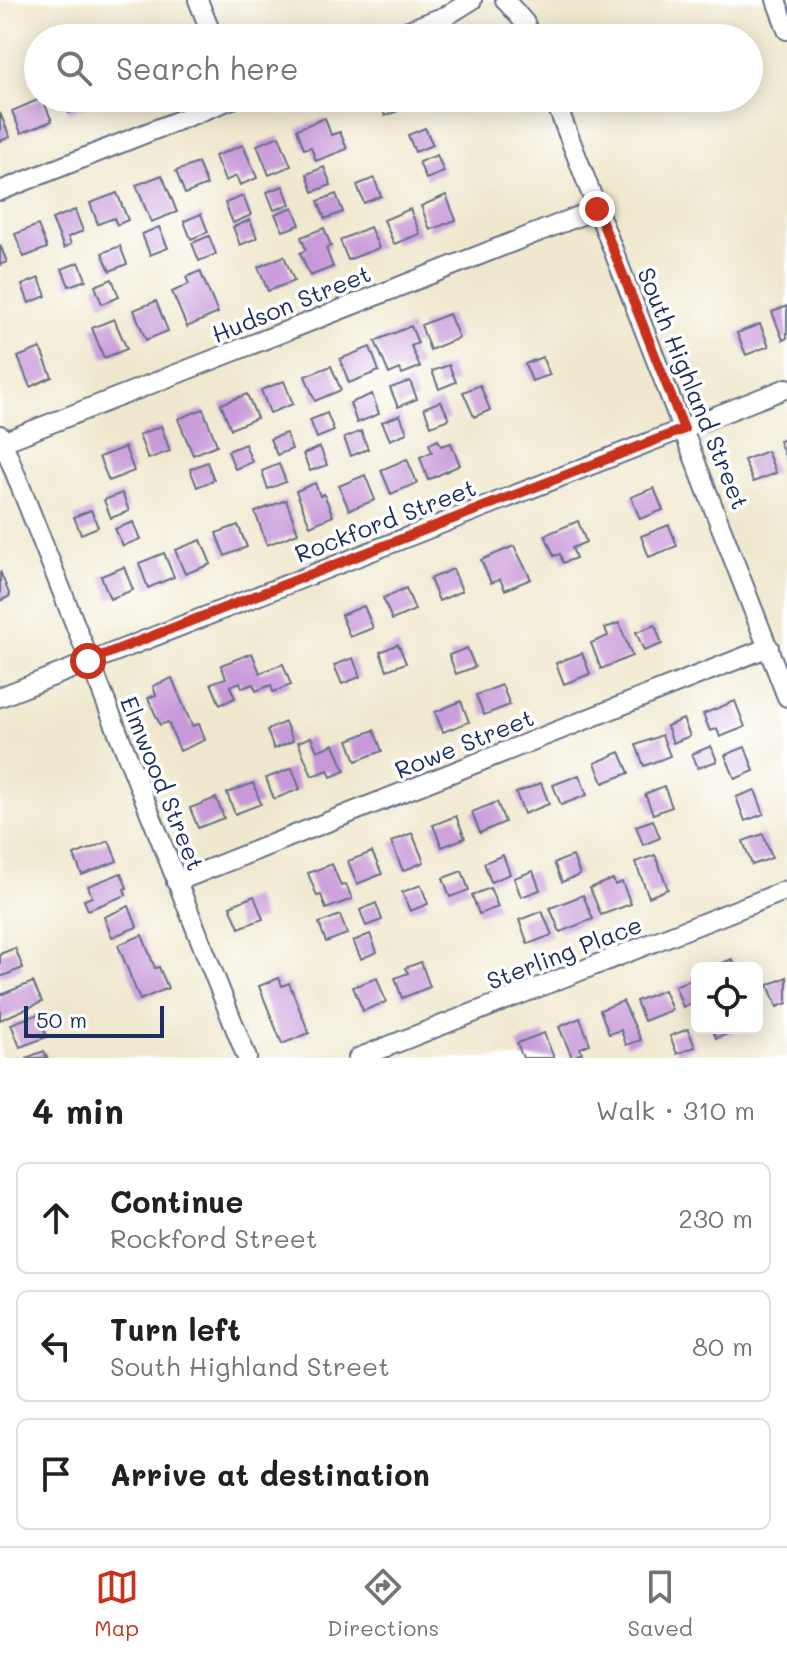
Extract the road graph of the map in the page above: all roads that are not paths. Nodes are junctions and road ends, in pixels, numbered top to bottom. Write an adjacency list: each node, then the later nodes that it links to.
1 (198, 0): 5 (street)
2 (472, 0): 6 (street)
3 (505, 0): 7 (street)
4 (776, 0): 8 (street)
5 (207, 24)
6 (425, 24)
7 (525, 24)
8 (787, 30)
9 (200, 112): 11 (street)
10 (559, 112): 12 (street, South Highland Street)
11 (0, 191)
12 (597, 209): 14 (street, South Highland Street); 15 (street, Hudson Street)
13 (787, 388): 14 (street, Rockford Street)
14 (684, 429): 16 (street, South Highland Street); 17 (street, Rockford Street)
15 (1, 439): 17 (street, Elmwood Street)
16 (769, 647): 19 (street, South Highland Street); 20 (street, Rowe Street)
17 (88, 661): 18 (street, Rockford Street); 20 (street, Elmwood Street)
18 (0, 697)
19 (787, 697)
20 (176, 882): 22 (street, Elmwood Street)
21 (787, 890): 23 (street, Sterling Place)
22 (247, 1058)
23 (358, 1058)

